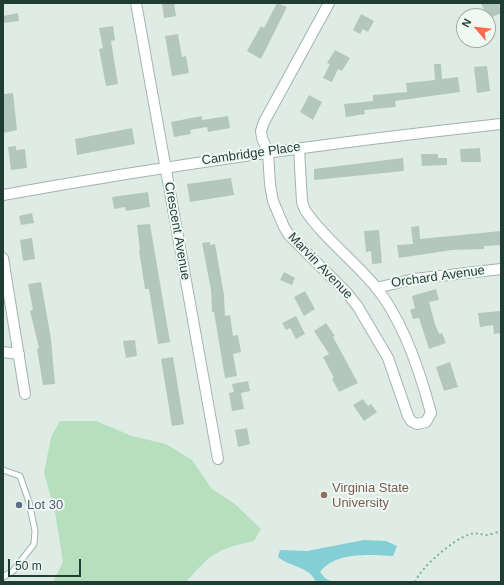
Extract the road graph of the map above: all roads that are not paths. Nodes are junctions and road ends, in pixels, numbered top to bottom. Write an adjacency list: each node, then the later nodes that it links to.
1 (136, 3): 6 (street, Crescent Avenue)
2 (329, 3): 5 (street, Marvin Avenue)
3 (501, 124): 4 (street, Cambridge Place)
4 (299, 148): 5 (street, Cambridge Place); 10 (street, Marvin Avenue)
5 (268, 152): 6 (street, Cambridge Place); 10 (street, Marvin Avenue)
6 (166, 166): 7 (street, Cambridge Place); 14 (street, Crescent Avenue)
7 (3, 195)
8 (3, 258): 12 (street)
9 (501, 269): 10 (street, Orchard Avenue)
10 (376, 288)
11 (3, 352): 12 (street)
12 (19, 354): 13 (street)
13 (25, 394)
14 (218, 459)
15 (3, 470): 16 (lane)
16 (3, 577)

